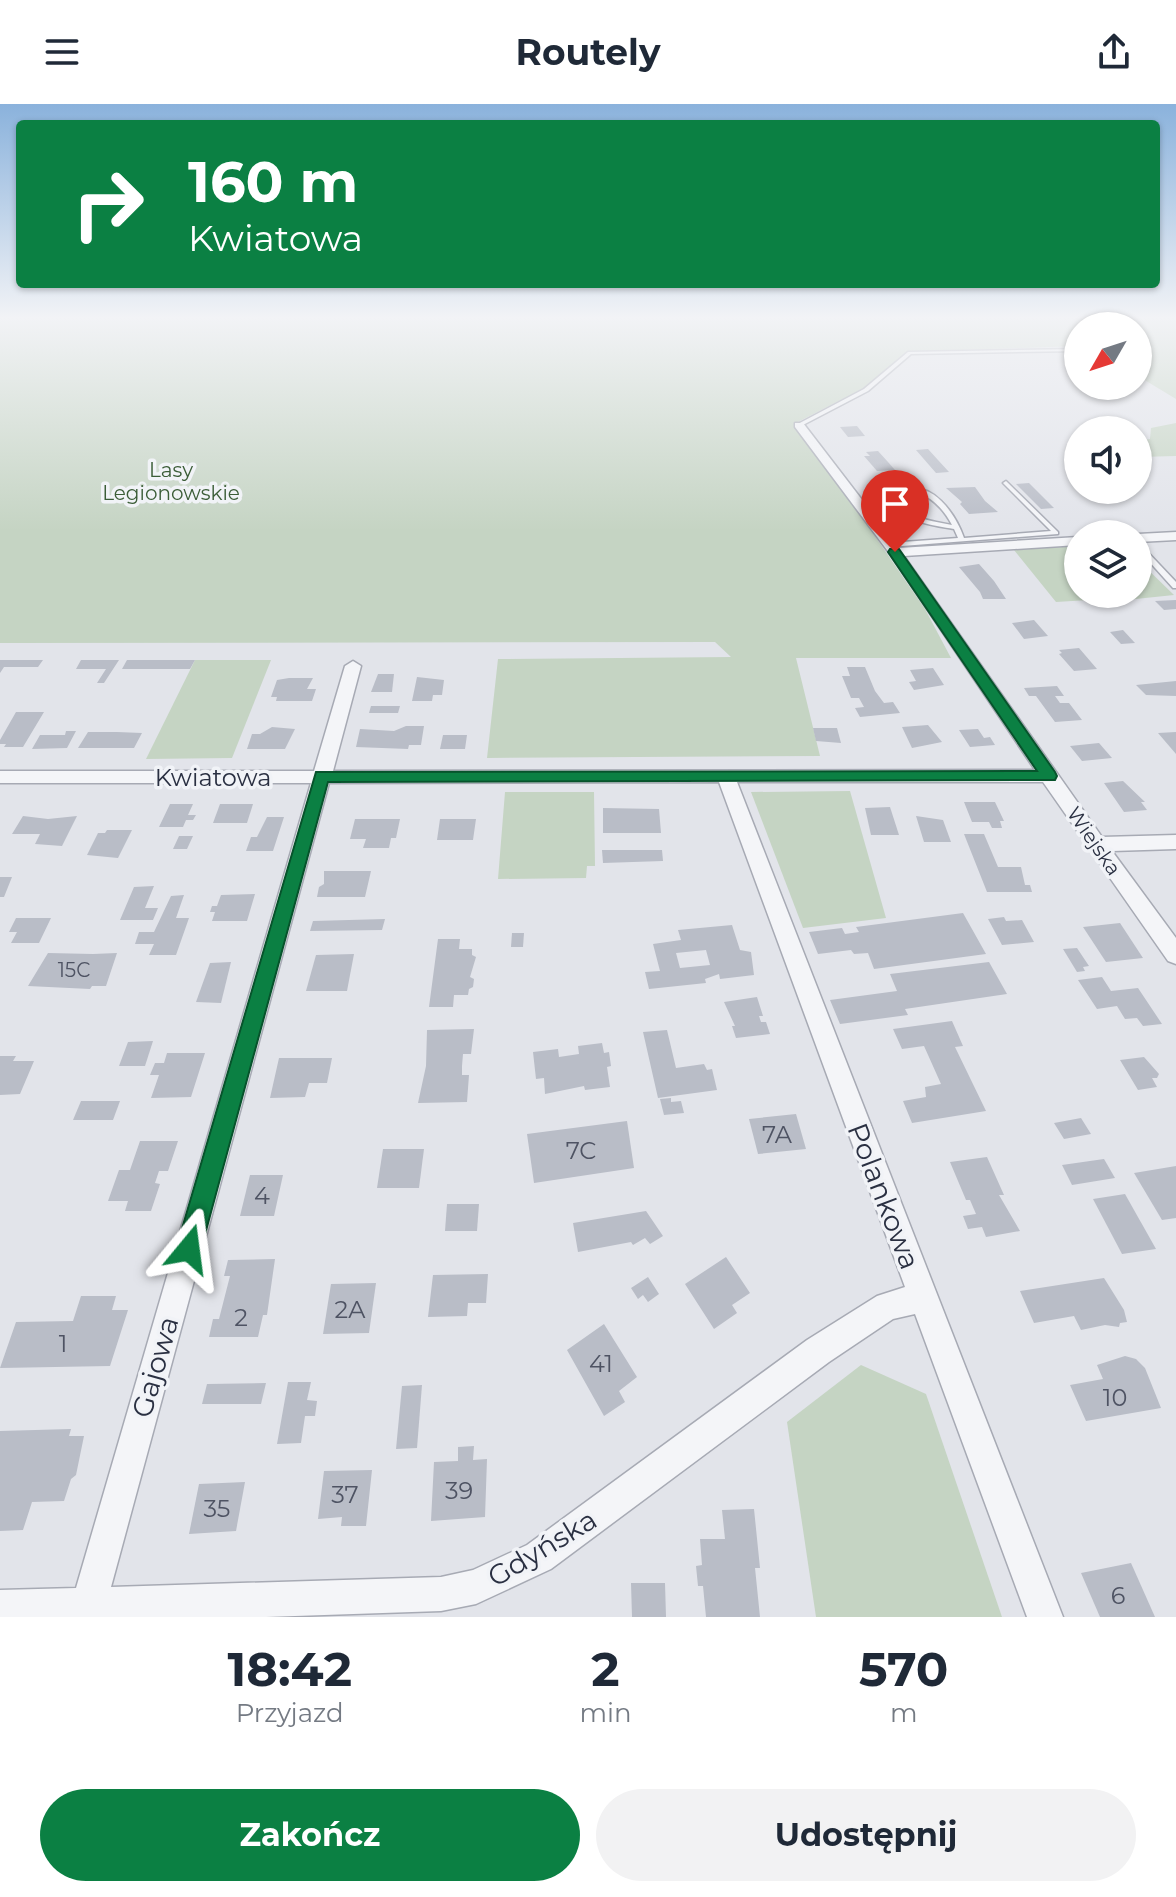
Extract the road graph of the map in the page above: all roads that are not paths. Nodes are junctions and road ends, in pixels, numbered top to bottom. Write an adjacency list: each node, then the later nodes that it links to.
1 (866, 390): 2 (lane, Wiejska)
2 (799, 425): 9 (street, Wiejska)
3 (1006, 483): 7 (lane)
4 (958, 528): 4 (lane); 7 (lane)
5 (1176, 536): 6 (street)
6 (1152, 537)
7 (962, 540): 9 (lane)
8 (1064, 542): 9 (street)
9 (892, 548): 15 (street, Wiejska)
10 (1152, 560): 11 (lane)
11 (1176, 586)
12 (353, 666): 14 (street, Gajowa)
13 (725, 775): 14 (street, Kwiatowa); 15 (street, Kwiatowa); 20 (street, Polankowa)
14 (322, 776): 16 (street, Kwiatowa); 21 (street, Gajowa)
15 (1049, 776): 18 (street, Wiejska)
16 (0, 777)
17 (1176, 842): 18 (street)
18 (1096, 844): 19 (street, Wiejska)
19 (1176, 955)
20 (923, 1298): 21 (street, Gdyńska); 23 (street, Polankowa)
21 (88, 1606): 22 (street, Gdyńska)
22 (0, 1608)
23 (1045, 1617)

